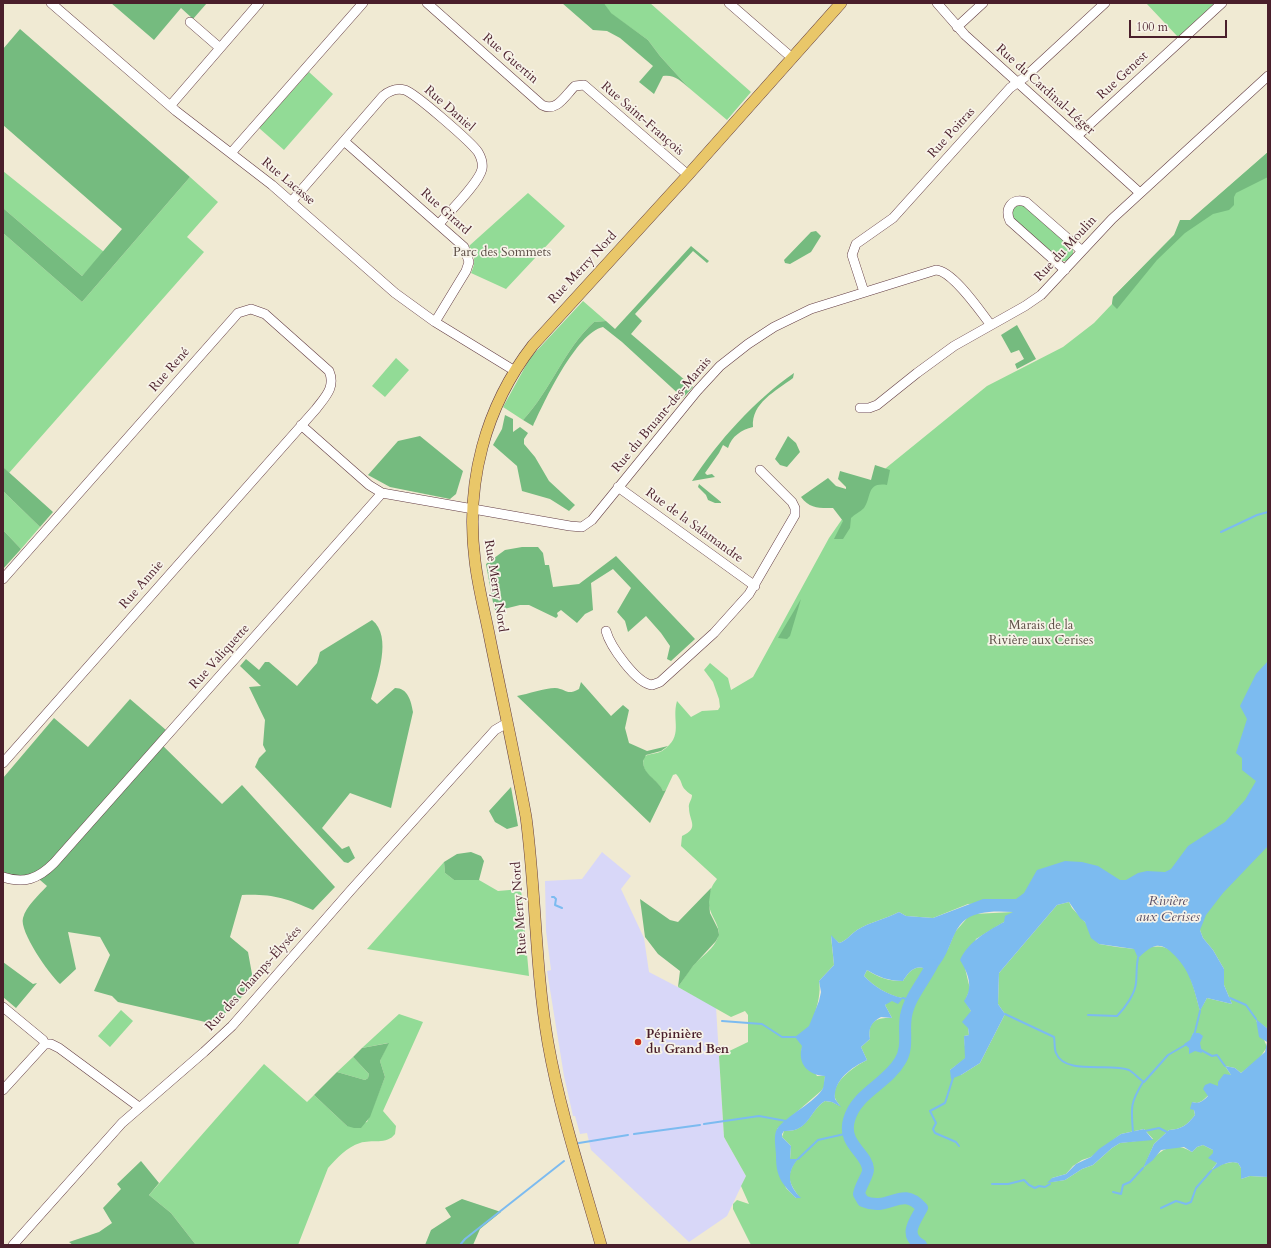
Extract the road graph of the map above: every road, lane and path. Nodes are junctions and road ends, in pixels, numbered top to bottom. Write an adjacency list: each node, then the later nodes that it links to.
1 (51, 3): 18 (street, Rue Lacasse)
2 (259, 3): 13 (street)
3 (362, 3): 21 (street)
4 (427, 3): 17 (street, Rue Guertin)
5 (729, 3): 14 (street)
6 (841, 3): 14 (main road, Rue Merry Nord)
7 (937, 3): 12 (street, Rue du Cardinal-Léger)
8 (983, 3): 12 (street)
9 (1105, 3): 16 (street, Rue Poitras)
10 (1222, 3): 19 (street, Rue Genest)
11 (190, 22): 13 (street)
12 (957, 27): 16 (street, Rue du Cardinal-Léger)
13 (220, 48): 18 (street)
14 (792, 58): 22 (main road, Rue Merry Nord)
15 (1268, 76): 23 (street, Rue du Moulin)
16 (1018, 82): 19 (street, Rue du Cardinal-Léger); 28 (street, Rue Poitras)
17 (578, 85): 22 (street, Rue Saint-François)
18 (170, 106): 21 (street, Rue Lacasse)
19 (1077, 136): 23 (street, Rue du Cardinal-Léger)
20 (344, 141): 24 (street, Rue Daniel); 25 (street, Rue Girard); 25 (street, Rue Daniel)
21 (231, 153): 24 (street, Rue Lacasse)
22 (688, 175): 31 (main road, Rue Merry Nord)
23 (1140, 193): 26 (street, Rue du Moulin)
24 (291, 202): 29 (street, Rue Lacasse)
25 (439, 224): 29 (street, Rue Girard)
26 (1082, 251): 27 (street, Rue du Moulin); 27 (street)
27 (1065, 270): 30 (street, Rue du Moulin)
28 (864, 292): 30 (street, Rue du Bruant-des-Marais); 35 (street, Rue du Bruant-des-Marais)
29 (435, 322): 31 (street, Rue Lacasse)
30 (990, 324): 32 (street, Rue du Moulin)
31 (515, 371): 37 (main road, Rue Merry Nord)
32 (860, 408)
33 (302, 425): 36 (street); 38 (street, Rue René); 42 (street, Rue Annie)
34 (760, 470): 39 (street)
35 (618, 488): 37 (street, Rue du Bruant-des-Marais); 39 (street, Rue de la Salamandre)
36 (382, 493): 37 (street); 43 (street, Rue Valiquette)
37 (472, 509): 41 (main road, Rue Merry Nord)
38 (3, 578)
39 (755, 586): 40 (street)
40 (606, 631)
41 (507, 723): 47 (street, Rue des Champs-Élysées); 49 (main road, Rue Merry Nord)
42 (3, 763)
43 (3, 877)
44 (3, 1007): 45 (street)
45 (45, 1044): 46 (street); 47 (street)
46 (3, 1090)
47 (140, 1107): 48 (street, Rue des Champs-Élysées)
48 (13, 1245)
49 (600, 1245)

